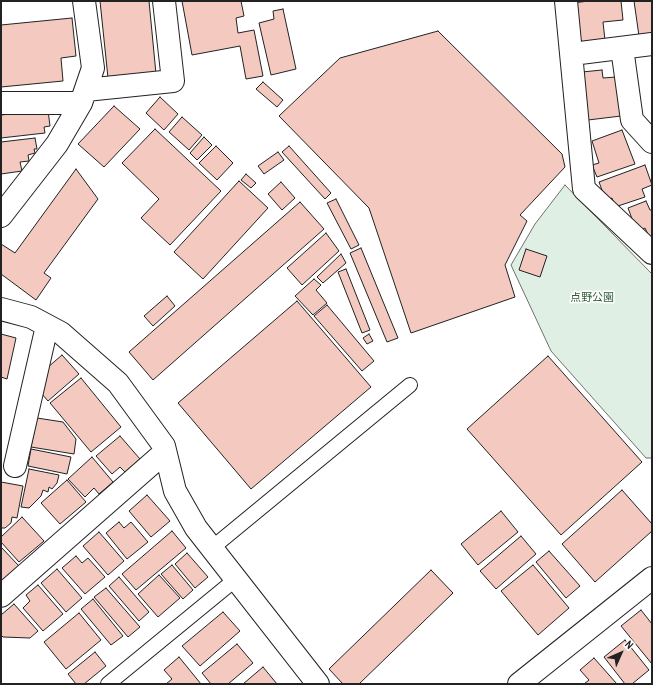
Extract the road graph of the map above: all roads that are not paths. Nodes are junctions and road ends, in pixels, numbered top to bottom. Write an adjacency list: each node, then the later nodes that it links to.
1 (84, 1): 7 (street)
2 (164, 1): 7 (street)
3 (566, 1): 6 (street)
4 (652, 44): 5 (street)
5 (622, 48): 6 (street); 9 (street)
6 (572, 54): 11 (street)
7 (84, 96): 8 (street); 10 (street)
8 (1, 103)
9 (652, 142)
10 (1, 216)
11 (652, 253)
12 (1, 309): 13 (street)
13 (47, 326): 15 (street); 16 (street)
14 (410, 385): 17 (lane)
15 (165, 452): 17 (street); 20 (street)
16 (15, 466)
17 (212, 548): 19 (street)
18 (652, 578): 23 (street)
19 (236, 579): 21 (lane); 22 (street)
20 (1, 596)
21 (108, 684)
22 (318, 684)
23 (518, 684)

